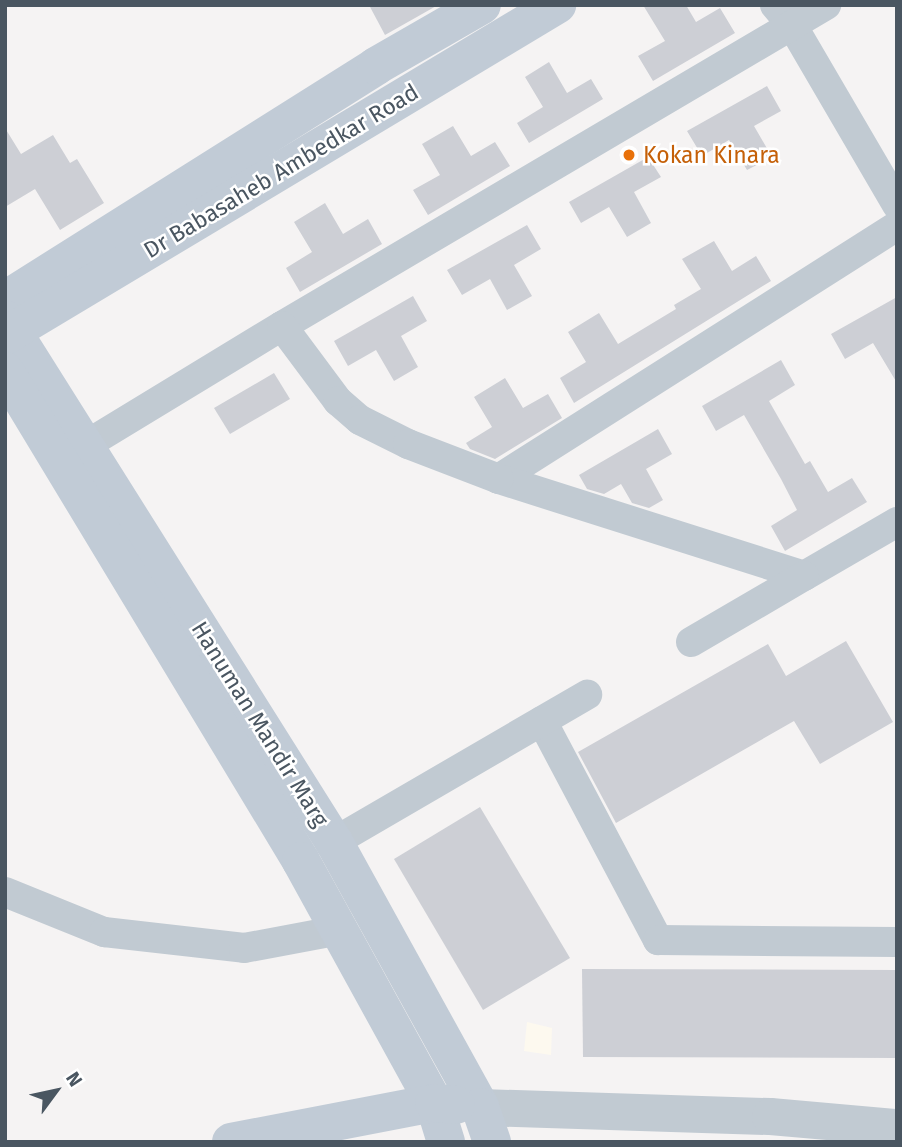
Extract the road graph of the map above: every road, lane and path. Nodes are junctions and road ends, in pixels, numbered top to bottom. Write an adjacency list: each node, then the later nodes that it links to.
1 (482, 5): 8 (main road, Dr Babasaheb Ambedkar Road)
2 (557, 5): 5 (main road, Dr Babasaheb Ambedkar Road)
3 (826, 5): 4 (street)
4 (784, 15): 6 (street); 9 (street)
5 (512, 18): 8 (main road, Dr Babasaheb Ambedkar Road)
6 (897, 205)
7 (897, 226): 12 (street)
8 (8, 322): 11 (main road, Hanuman Mandir Marg)
9 (282, 326): 11 (street); 12 (street)
10 (5, 371): 20 (main road, Hanuman Mandir Marg)
11 (86, 445): 18 (main road, Hanuman Mandir Marg)
12 (499, 479): 14 (street)
13 (897, 522): 14 (street)
14 (804, 576): 15 (street)
15 (691, 642)
16 (587, 695): 17 (street)
17 (542, 721): 18 (street); 21 (street)
18 (334, 842): 22 (main road, Hanuman Mandir Marg)
19 (5, 892): 20 (street)
20 (336, 931): 23 (main road, Hanuman Mandir Marg)
21 (897, 943)
22 (416, 990): 23 (main road); 25 (main road, Hanuman Mandir Marg)
23 (379, 1006): 24 (main road, Hanuman Mandir Marg)
24 (434, 1103): 25 (main road); 27 (main road); 28 (main road, Hanuman Mandir Marg)
25 (486, 1124): 26 (street)
26 (897, 1127)
27 (231, 1142)
28 (446, 1142)

